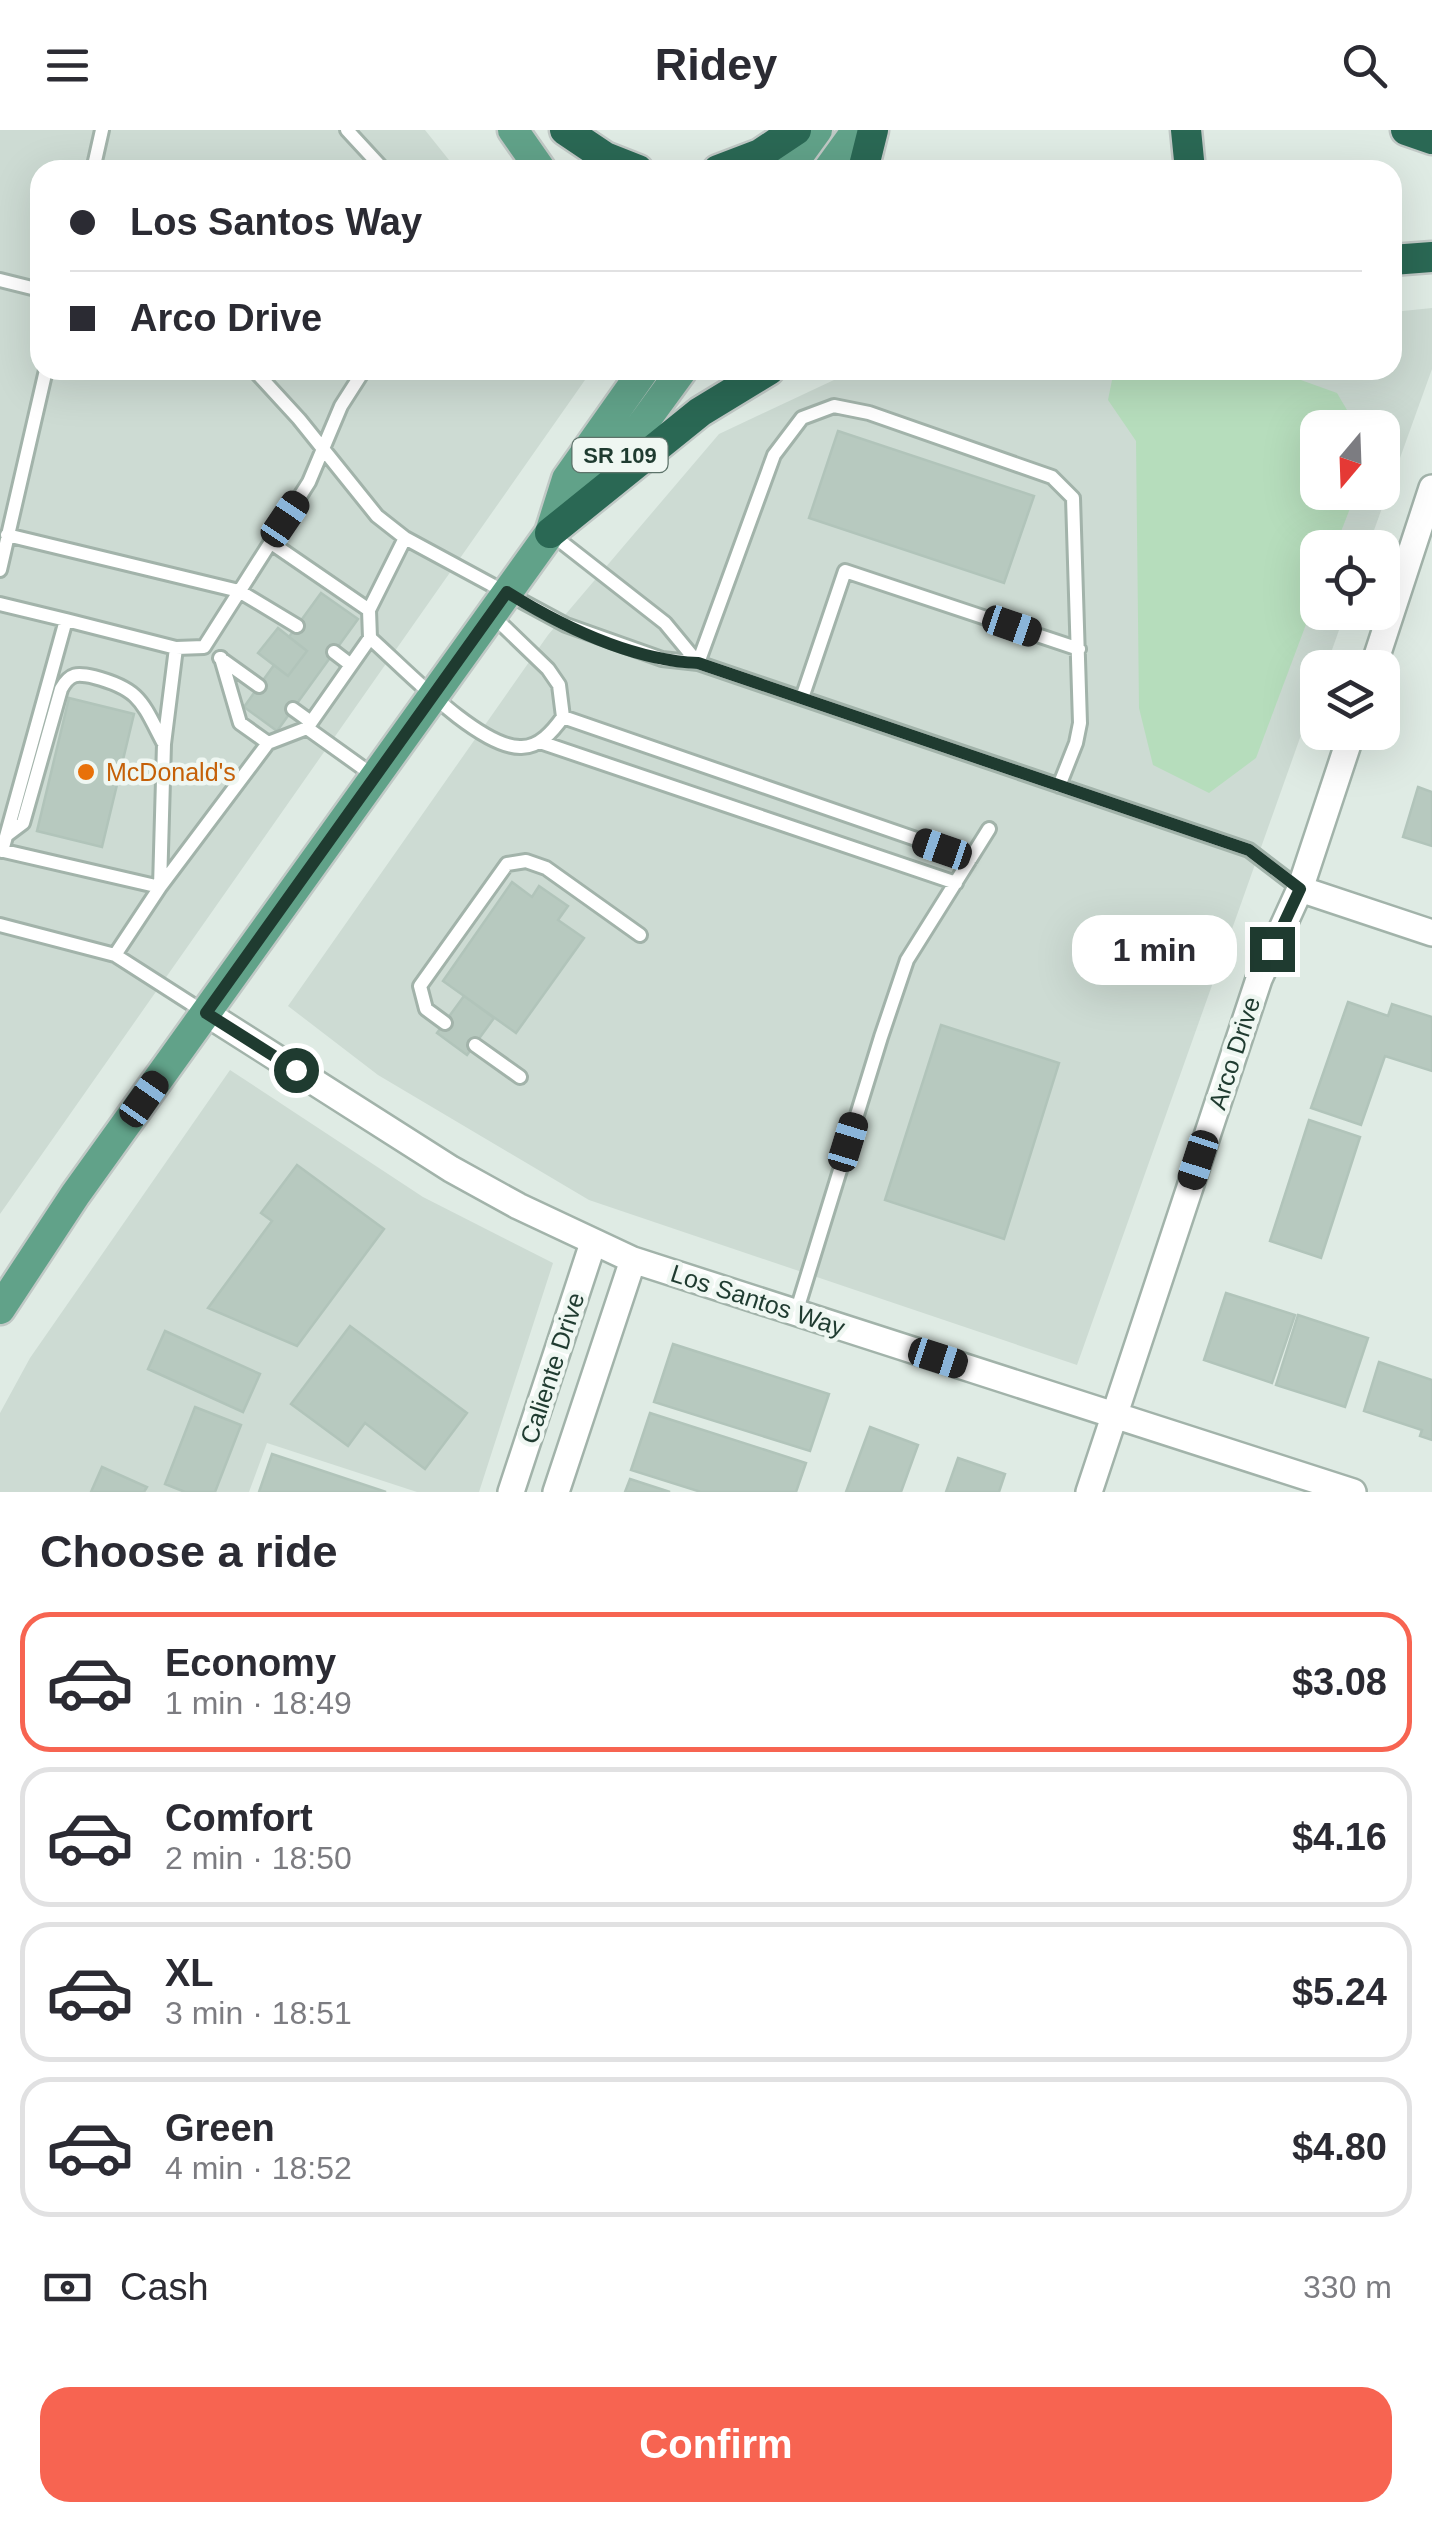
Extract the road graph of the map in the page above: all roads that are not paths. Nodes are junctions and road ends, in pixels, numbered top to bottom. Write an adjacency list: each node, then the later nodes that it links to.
1 (102, 130): 12 (lane)
2 (347, 130): 13 (lane)
3 (514, 130): 14 (main road)
4 (565, 130): 15 (highway)
5 (796, 130): 16 (highway)
6 (818, 130): 17 (main road)
7 (857, 130): 18 (main road)
8 (873, 130): 19 (highway)
9 (1186, 130): 20 (highway)
10 (1406, 130): 11 (highway)
11 (1432, 139)
12 (95, 160)
13 (375, 160)
14 (534, 160)
15 (610, 160)
16 (744, 160)
17 (796, 160)
18 (835, 160)
19 (866, 160)
20 (1189, 160)
21 (1432, 256): 22 (highway)
22 (1402, 259)
23 (0, 280): 24 (lane)
24 (30, 288)
25 (44, 380): 36 (lane)
26 (263, 380): 33 (lane)
27 (358, 380): 33 (lane)
28 (617, 380): 32 (main road)
29 (637, 380): 32 (main road)
30 (675, 380): 35 (main road, SR 109)
31 (753, 380): 35 (highway)
32 (603, 426): 35 (main road, SR 109)
33 (324, 448): 37 (lane); 38 (lane)
34 (1432, 488): 50 (street)
35 (550, 533): 42 (main road, SR 109); 53 (lane)
36 (8, 535): 39 (lane); 40 (lane)
37 (405, 538): 42 (lane); 43 (lane)
38 (270, 542): 40 (lane); 43 (lane)
39 (0, 570)
40 (239, 592): 45 (lane); 47 (lane)
41 (0, 604): 44 (lane)
42 (499, 604): 53 (lane); 56 (main road, SR 109); 59 (lane)
43 (369, 610): 46 (lane)
44 (66, 620): 48 (lane); 68 (lane)
45 (297, 626)
46 (370, 638): 54 (lane); 56 (lane)
47 (204, 647): 48 (lane); 52 (lane)
48 (176, 648): 63 (lane)
49 (1079, 649): 53 (lane); 57 (lane); 66 (lane)
50 (1379, 650)
51 (334, 652): 54 (lane)
52 (221, 658): 55 (lane); 62 (lane)
53 (698, 663): 57 (lane)
54 (351, 665): 60 (lane)
55 (259, 686)
56 (434, 695): 61 (lane); 65 (main road, SR 109)
57 (802, 698): 66 (lane)
58 (293, 709): 60 (lane)
59 (563, 717): 61 (lane); 70 (lane)
60 (309, 725): 62 (lane); 65 (lane)
61 (540, 742): 71 (lane)
62 (268, 743): 72 (lane)
63 (164, 744): 68 (lane); 72 (lane)
64 (1346, 750): 73 (street, Arco Drive)
65 (375, 777): 78 (main road, SR 109)
66 (1059, 786): 73 (lane)
67 (989, 829): 70 (lane)
68 (6, 835): 69 (lane)
69 (1, 851): 72 (lane)
70 (971, 858): 71 (lane)
71 (956, 882): 85 (lane)
72 (160, 887): 77 (lane)
73 (1300, 889): 75 (street); 86 (street, Arco Drive)
74 (0, 924): 77 (lane)
75 (1432, 933)
76 (640, 935): 79 (lane)
77 (115, 955): 78 (lane)
78 (206, 1013): 82 (street, Los Santos Way); 84 (main road, SR 109)
79 (444, 1022)
80 (475, 1045): 81 (lane)
81 (520, 1077)
82 (593, 1243): 83 (street, Los Santos Way); 87 (street, Caliente Drive)
83 (632, 1260): 85 (street, Los Santos Way); 88 (street, Caliente Drive)
84 (0, 1309)
85 (796, 1312): 86 (street, Los Santos Way)
86 (1115, 1414): 89 (street, Arco Drive); 90 (street, Los Santos Way)
87 (511, 1492)
88 (556, 1492)
89 (1089, 1492)
90 (1352, 1492)

